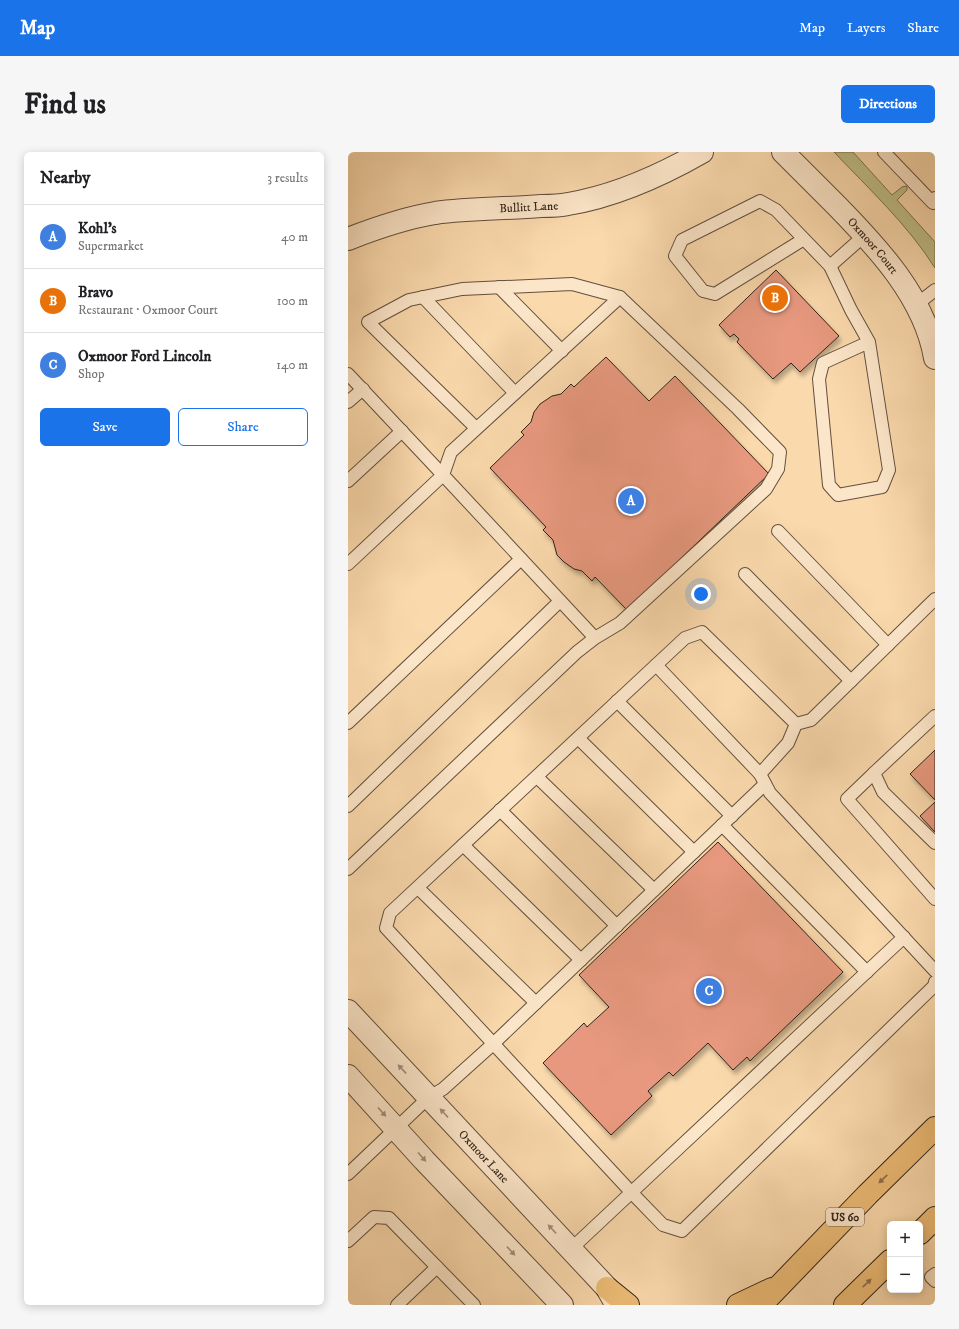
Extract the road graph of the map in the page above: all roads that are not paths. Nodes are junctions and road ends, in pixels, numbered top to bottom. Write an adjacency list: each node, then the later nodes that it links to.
1 (702, 152): 6 (street, Bullitt Lane)
2 (783, 152): 5 (street, Oxmoor Court)
3 (890, 154): 4 (lane)
4 (934, 202)
5 (865, 235): 8 (lane); 13 (street, Oxmoor Court)
6 (348, 239)
7 (804, 239): 7 (lane); 8 (lane)
8 (830, 266): 14 (lane)
9 (499, 287): 11 (lane); 12 (lane); 15 (lane)
10 (935, 290): 13 (lane)
11 (424, 297): 19 (lane); 21 (lane)
12 (620, 297): 15 (lane); 31 (lane)
13 (916, 305): 16 (street, Oxmoor Court)
14 (869, 342): 14 (lane)
15 (562, 351): 19 (lane)
16 (935, 358)
17 (348, 374): 18 (lane)
18 (363, 389): 20 (lane); 22 (lane)
19 (515, 393): 21 (lane)
20 (348, 402)
21 (476, 428): 23 (lane)
22 (402, 431): 23 (lane); 24 (lane)
23 (443, 475): 26 (lane); 27 (lane)
24 (348, 481)
25 (778, 531): 32 (lane)
26 (521, 559): 30 (lane); 37 (lane)
27 (348, 564)
28 (745, 574): 34 (lane)
29 (935, 599): 32 (lane)
30 (560, 601): 31 (lane); 43 (lane)
31 (595, 638): 50 (lane)
32 (888, 645): 34 (lane)
33 (656, 666): 35 (lane); 38 (lane); 42 (lane)
34 (851, 681): 38 (lane)
35 (617, 701): 39 (lane); 45 (lane)
36 (935, 716): 40 (lane)
37 (348, 724)
38 (796, 724): 42 (lane)
39 (578, 738): 41 (lane); 49 (lane)
40 (874, 773): 47 (lane); 53 (lane)
41 (537, 777): 44 (lane); 52 (lane)
42 (762, 779): 45 (lane); 55 (lane)
43 (348, 806)
44 (500, 810): 48 (lane); 54 (lane)
45 (732, 816): 46 (lane)
46 (722, 825): 49 (lane); 58 (lane)
47 (935, 843)
48 (463, 845): 51 (lane); 56 (lane)
49 (694, 852): 52 (lane)
50 (348, 869)
51 (418, 888): 60 (lane); 62 (lane)
52 (654, 890): 54 (lane)
53 (935, 899)
54 (617, 926): 56 (lane)
55 (904, 937): 57 (lane); 58 (lane)
56 (581, 960): 60 (lane)
57 (935, 971)
58 (867, 972): 68 (lane)
59 (935, 982): 68 (lane)
60 (536, 1003): 62 (lane)
61 (348, 1010): 64 (street, Oxmoor Lane, one-way to 61)
62 (493, 1044): 64 (lane); 68 (lane)
63 (348, 1076): 65 (street, one-way to 65)
64 (428, 1097): 65 (lane); 70 (street, Oxmoor Lane, one-way to 64)
65 (396, 1128): 67 (lane); 79 (street, one-way to 79)
66 (935, 1128): 75 (main road, US 60, one-way to 75)
67 (348, 1174)
68 (631, 1192): 70 (lane)
69 (348, 1241): 72 (lane)
70 (571, 1249): 76 (street, Oxmoor Lane)
71 (887, 1264): 83 (main road, one-way to 71)
72 (437, 1267): 77 (lane); 78 (lane)
73 (935, 1274): 74 (lane)
74 (935, 1281)
75 (782, 1284): 81 (main road); 82 (main road, US 60)
76 (612, 1296): 80 (main road)
77 (397, 1305)
78 (474, 1305)
79 (562, 1305)
80 (628, 1305)
81 (738, 1305)
82 (761, 1305)
83 (845, 1305)

